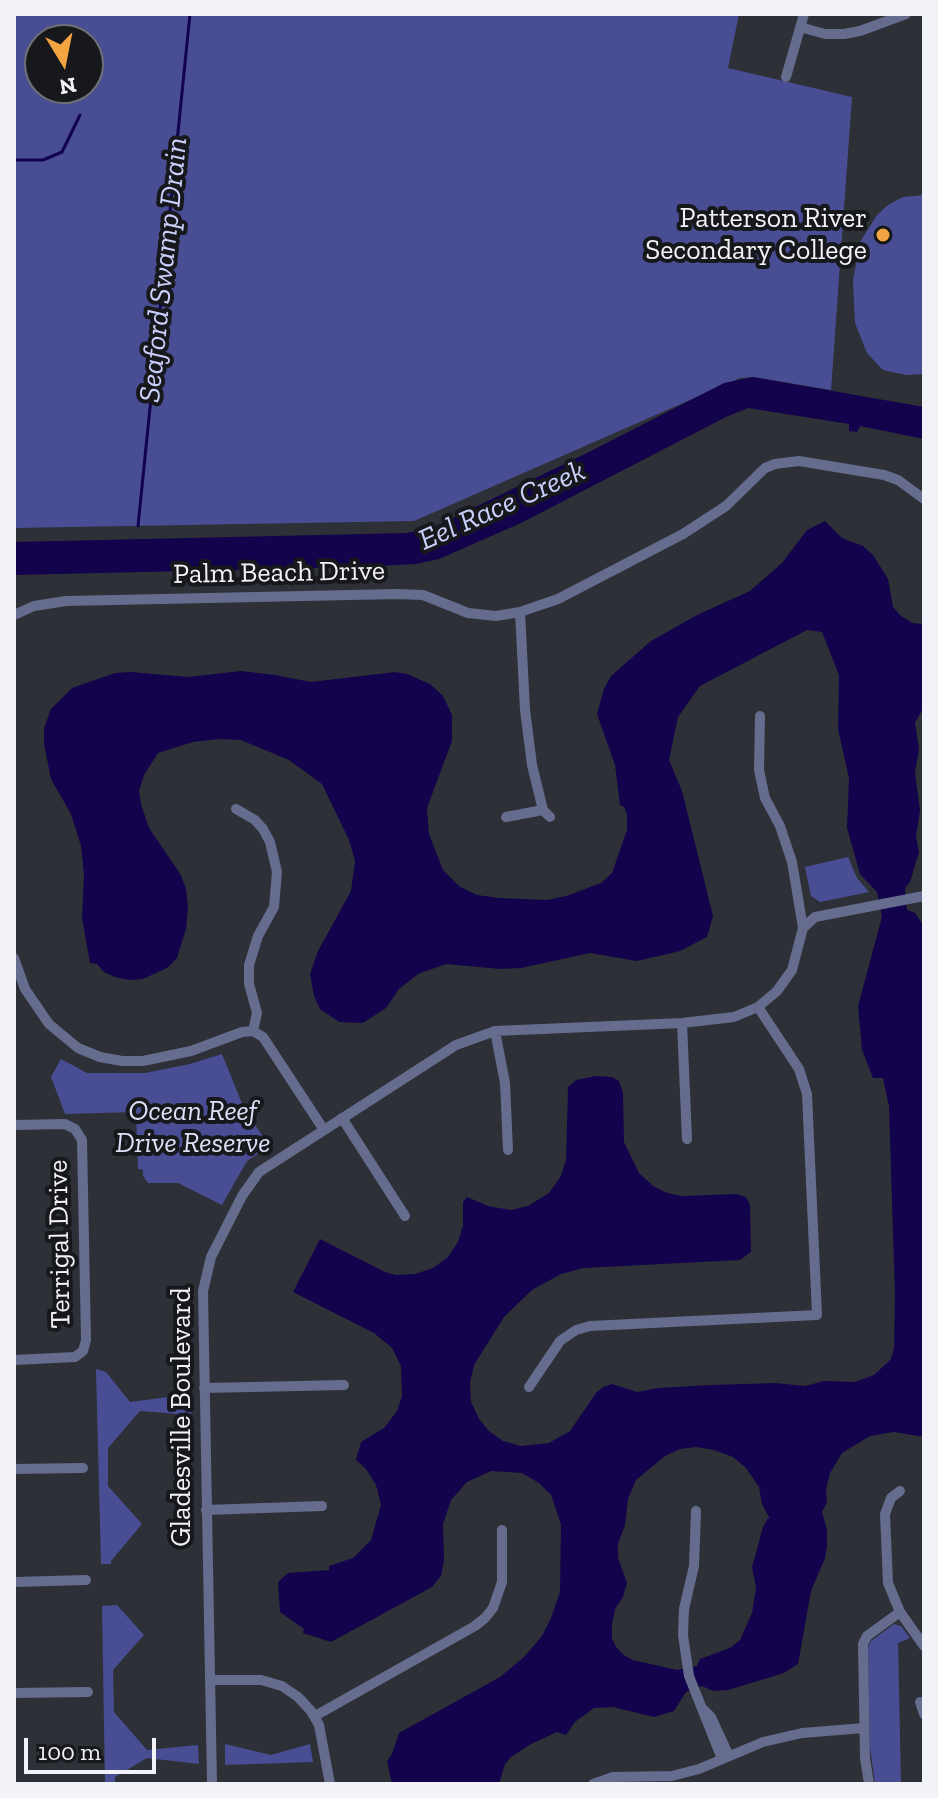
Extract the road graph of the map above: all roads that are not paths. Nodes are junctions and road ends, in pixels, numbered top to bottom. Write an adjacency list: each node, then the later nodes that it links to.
1 (804, 14): 3 (street)
2 (906, 14): 3 (street)
3 (800, 27): 4 (street)
4 (786, 77)
5 (924, 499): 6 (street, Palm Beach Drive)
6 (520, 612): 7 (street, Palm Beach Drive); 10 (street)
7 (14, 615)
8 (760, 716): 12 (street)
9 (236, 809): 16 (street)
10 (506, 817)
11 (924, 896): 12 (street)
12 (803, 928): 14 (street, Gladesville Boulevard)
13 (14, 958): 16 (street)
14 (758, 1007): 15 (street, Gladesville Boulevard); 26 (street)
15 (682, 1023): 17 (street, Gladesville Boulevard); 21 (street)
16 (253, 1031): 20 (street)
17 (495, 1031): 18 (street, Gladesville Boulevard); 22 (street)
18 (342, 1118): 20 (street, Gladesville Boulevard); 23 (street)
19 (14, 1125): 24 (street, Terrigal Drive)
20 (324, 1130): 27 (street, Gladesville Boulevard)
21 (687, 1139)
22 (508, 1150)
23 (405, 1216)
24 (14, 1360)
25 (344, 1385): 27 (street)
26 (529, 1387)
27 (204, 1388): 32 (street, Gladesville Boulevard)
28 (83, 1468): 29 (street)
29 (14, 1469)
30 (900, 1491): 37 (street)
31 (322, 1506): 32 (street)
32 (206, 1510): 39 (street, Gladesville Boulevard)
33 (696, 1511): 46 (street)
34 (502, 1530): 44 (street)
35 (86, 1580): 36 (street)
36 (14, 1582)
37 (900, 1612): 38 (street); 45 (street)
38 (924, 1646)
39 (210, 1680): 44 (street); 47 (street, Gladesville Boulevard)
40 (88, 1692): 41 (street)
41 (14, 1693)
42 (920, 1702): 43 (street)
43 (924, 1714)
44 (315, 1716): 48 (street)
45 (864, 1728): 46 (street); 50 (street)
46 (725, 1757): 49 (street)
47 (212, 1784)
48 (330, 1784)
49 (593, 1784)
50 (869, 1784)

